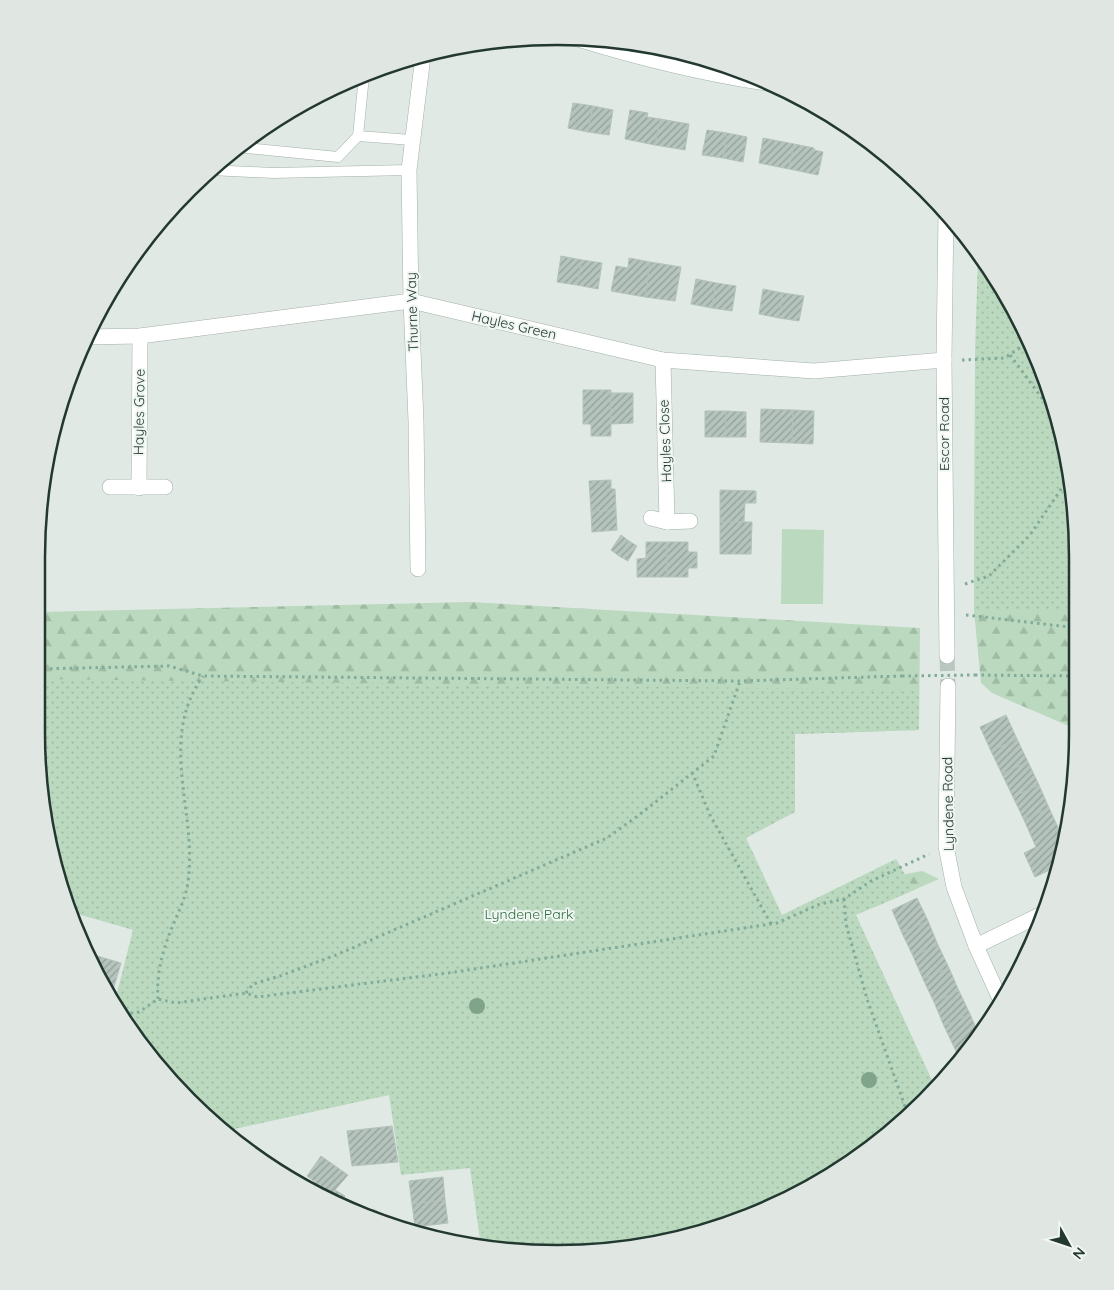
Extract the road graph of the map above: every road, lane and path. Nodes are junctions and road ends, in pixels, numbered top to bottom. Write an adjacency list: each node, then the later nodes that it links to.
1 (606, 47): 3 (street)
2 (422, 63): 6 (street, Thurne Way)
3 (735, 77)
4 (363, 83): 5 (lane)
5 (358, 136): 6 (lane); 7 (lane)
6 (412, 140): 8 (street, Thurne Way)
7 (249, 148)
8 (409, 170): 9 (lane); 11 (street, Thurne Way)
9 (221, 171)
10 (946, 224): 17 (street, Escor Road)
11 (411, 301): 12 (street, Hayles Green); 16 (street, Hayles Green); 26 (street, Thurne Way)
12 (140, 336): 13 (street, Hayles Green); 22 (street, Hayles Grove)
13 (95, 337)
14 (1023, 346): 15 (path)
15 (1010, 355): 17 (path); 18 (path)
16 (663, 360): 17 (street, Hayles Green); 25 (street, Hayles Close)
17 (944, 360): 27 (street, Escor Road)
18 (1045, 403)
19 (1064, 485): 27 (path)
20 (110, 487): 22 (street)
21 (165, 487): 22 (street)
22 (139, 488)
23 (651, 518): 25 (street)
24 (690, 521): 25 (street)
25 (667, 522)
26 (418, 569)
27 (945, 591): 28 (street, Escor Road)
28 (945, 611): 29 (path); 30 (street, Escor Road)
29 (1069, 627)
30 (947, 656)
31 (45, 669): 32 (path)
32 (203, 676): 34 (path); 44 (path)
33 (1069, 676): 34 (path, bridge)
34 (740, 681): 36 (path)
35 (948, 686): 37 (street, Lyndene Road)
36 (692, 772): 40 (path); 42 (path)
37 (946, 846): 38 (path); 41 (street, Lyndene Road)
38 (844, 898): 40 (path); 46 (path)
39 (1034, 918): 41 (street)
40 (771, 924): 42 (path)
41 (976, 946): 43 (street, Lyndene Road)
42 (246, 993): 44 (path)
43 (997, 993)
44 (158, 999): 45 (path)
45 (129, 1013)
46 (906, 1108)

